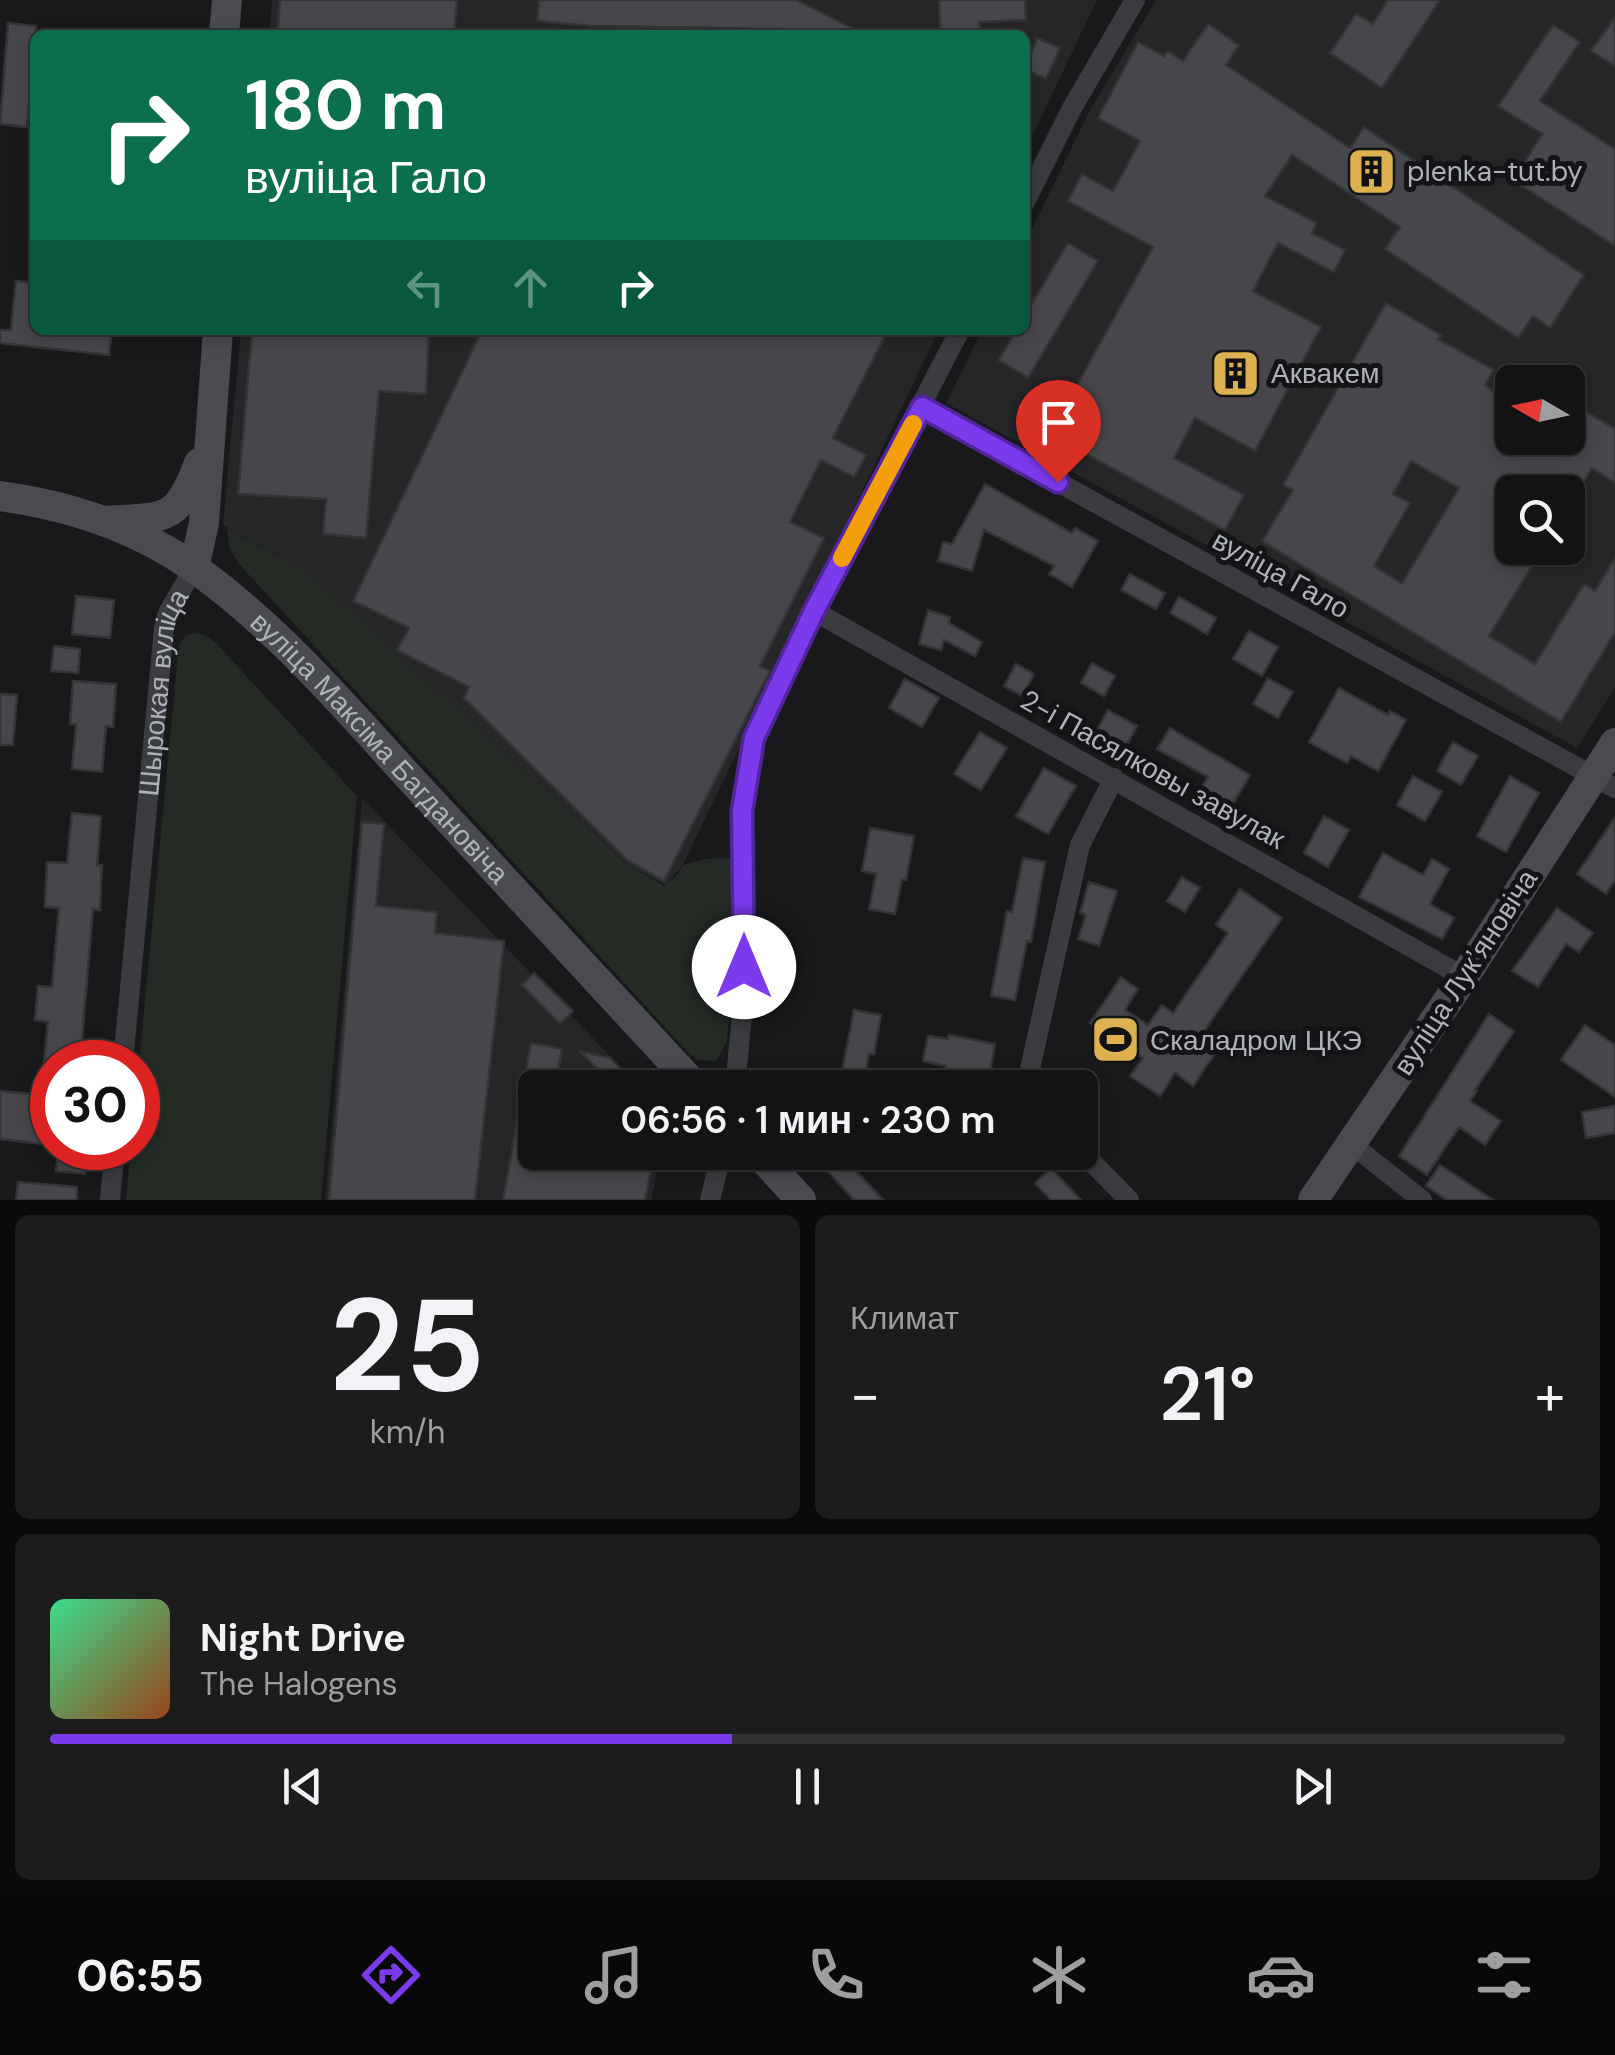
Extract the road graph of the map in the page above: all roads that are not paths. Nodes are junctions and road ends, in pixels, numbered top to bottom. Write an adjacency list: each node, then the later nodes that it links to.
1 (227, 0): 3 (main road)
2 (1135, 0): 4 (street)
3 (224, 30)
4 (1030, 192)
5 (218, 335): 8 (main road, Шырокая вуліца)
6 (958, 335): 7 (street)
7 (922, 407): 12 (street); 15 (street, вуліца Гало)
8 (212, 428): 10 (main road); 11 (main road, Шырокая вуліца)
9 (0, 496): 10 (main road, вуліца Максіма Багдановіча)
10 (104, 520): 11 (main road, вуліца Максіма Багдановіча)
11 (194, 568): 17 (street, Шырокая вуліца); 18 (main road, вуліца Максіма Багдановіча)
12 (814, 611): 14 (street, 2-і Пасялковы завулак); 19 (street)
13 (1615, 743): 15 (main road, вуліца Лукʼяновіча)
14 (1114, 778): 16 (street, 2-і Пасялковы завулак); 20 (street)
15 (1604, 782): 16 (main road, вуліца Лукʼяновіча)
16 (1464, 977): 21 (main road, вуліца Лукʼяновіча)
17 (125, 1040)
18 (680, 1070)
19 (737, 1070)
20 (1030, 1070)
21 (1350, 1143): 30 (main road, вуліца Лукʼяновіча); 31 (street)
22 (1098, 1169): 29 (street)
23 (113, 1170): 26 (street)
24 (718, 1170): 27 (street)
25 (774, 1170): 28 (main road)
26 (110, 1200)
27 (710, 1200)
28 (802, 1200)
29 (1128, 1200)
30 (1313, 1200)
31 (1422, 1200)

